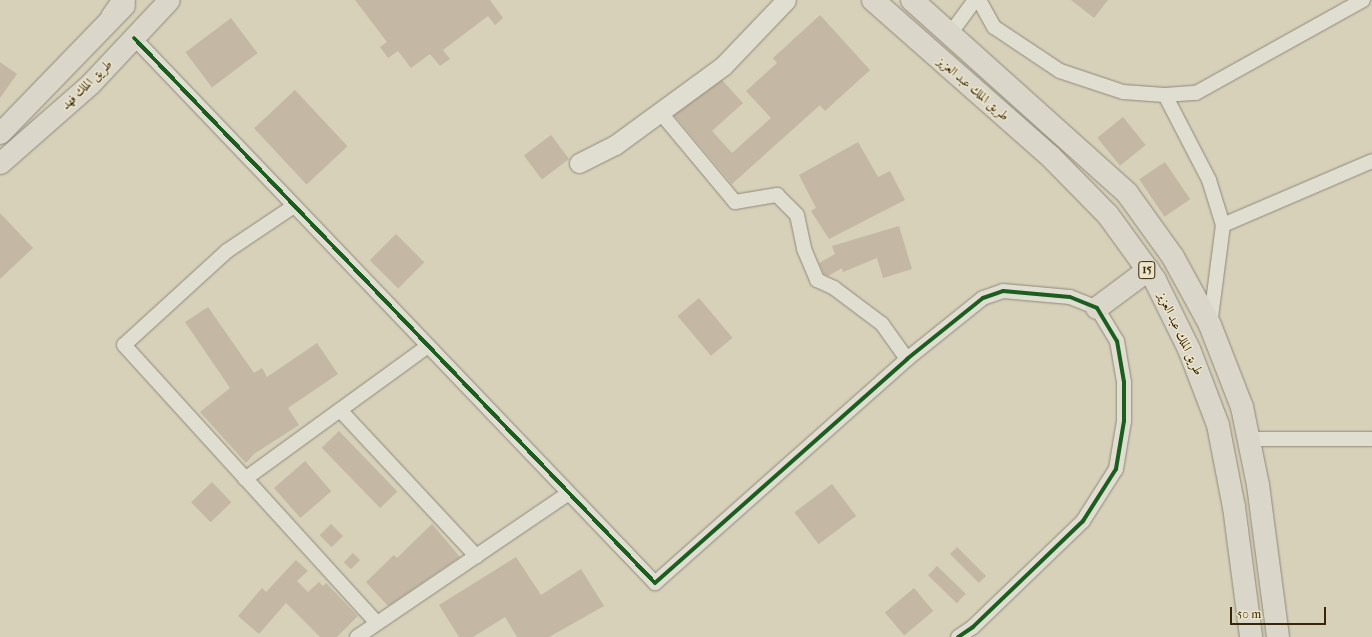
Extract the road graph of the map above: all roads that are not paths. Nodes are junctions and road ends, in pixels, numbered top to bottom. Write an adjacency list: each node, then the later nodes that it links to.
1 (124, 0): 10 (highway)
2 (128, 0): 10 (main road, طريق الملك فهد)
3 (169, 0): 12 (main road, طريق الملك فهد)
4 (786, 0): 14 (street)
5 (873, 0): 22 (highway, طريق الملك عبد العزيز / 15)
6 (912, 0): 11 (highway, طريق الملك عبد العزيز / 15)
7 (975, 0): 11 (street)
8 (979, 0): 13 (street)
9 (1363, 0): 13 (street)
10 (112, 17): 15 (main road, طريق الملك فهد)
11 (950, 34): 24 (highway, طريق الملك عبد العزيز / 15)
12 (134, 38): 16 (main road, طريق الملك فهد); 20 (street)
13 (1164, 94): 21 (street)
14 (660, 112): 19 (street); 26 (street)
15 (2, 127): 16 (street)
16 (24, 142): 18 (main road, طريق الملك فهد)
17 (1372, 161): 21 (street)
18 (0, 163)
19 (579, 163)
20 (294, 206): 25 (street); 30 (street)
21 (1223, 225): 24 (street)
22 (1148, 270): 23 (highway); 36 (highway, طريق الملك عبد العزيز / 15)
23 (1097, 308): 26 (street); 35 (street)
24 (1210, 325): 28 (highway, طريق الملك عبد العزيز / 15)
25 (428, 346): 27 (street); 31 (street)
26 (907, 360): 31 (street)
27 (340, 410): 30 (street); 32 (street)
28 (1248, 439): 29 (street); 37 (highway, طريق الملك عبد العزيز / 15)
29 (1372, 439)
30 (245, 479): 33 (street)
31 (569, 493): 32 (street)
32 (476, 556): 33 (street)
33 (377, 623): 34 (street)
34 (356, 637)
35 (958, 637)
36 (1251, 637)
37 (1278, 637)

